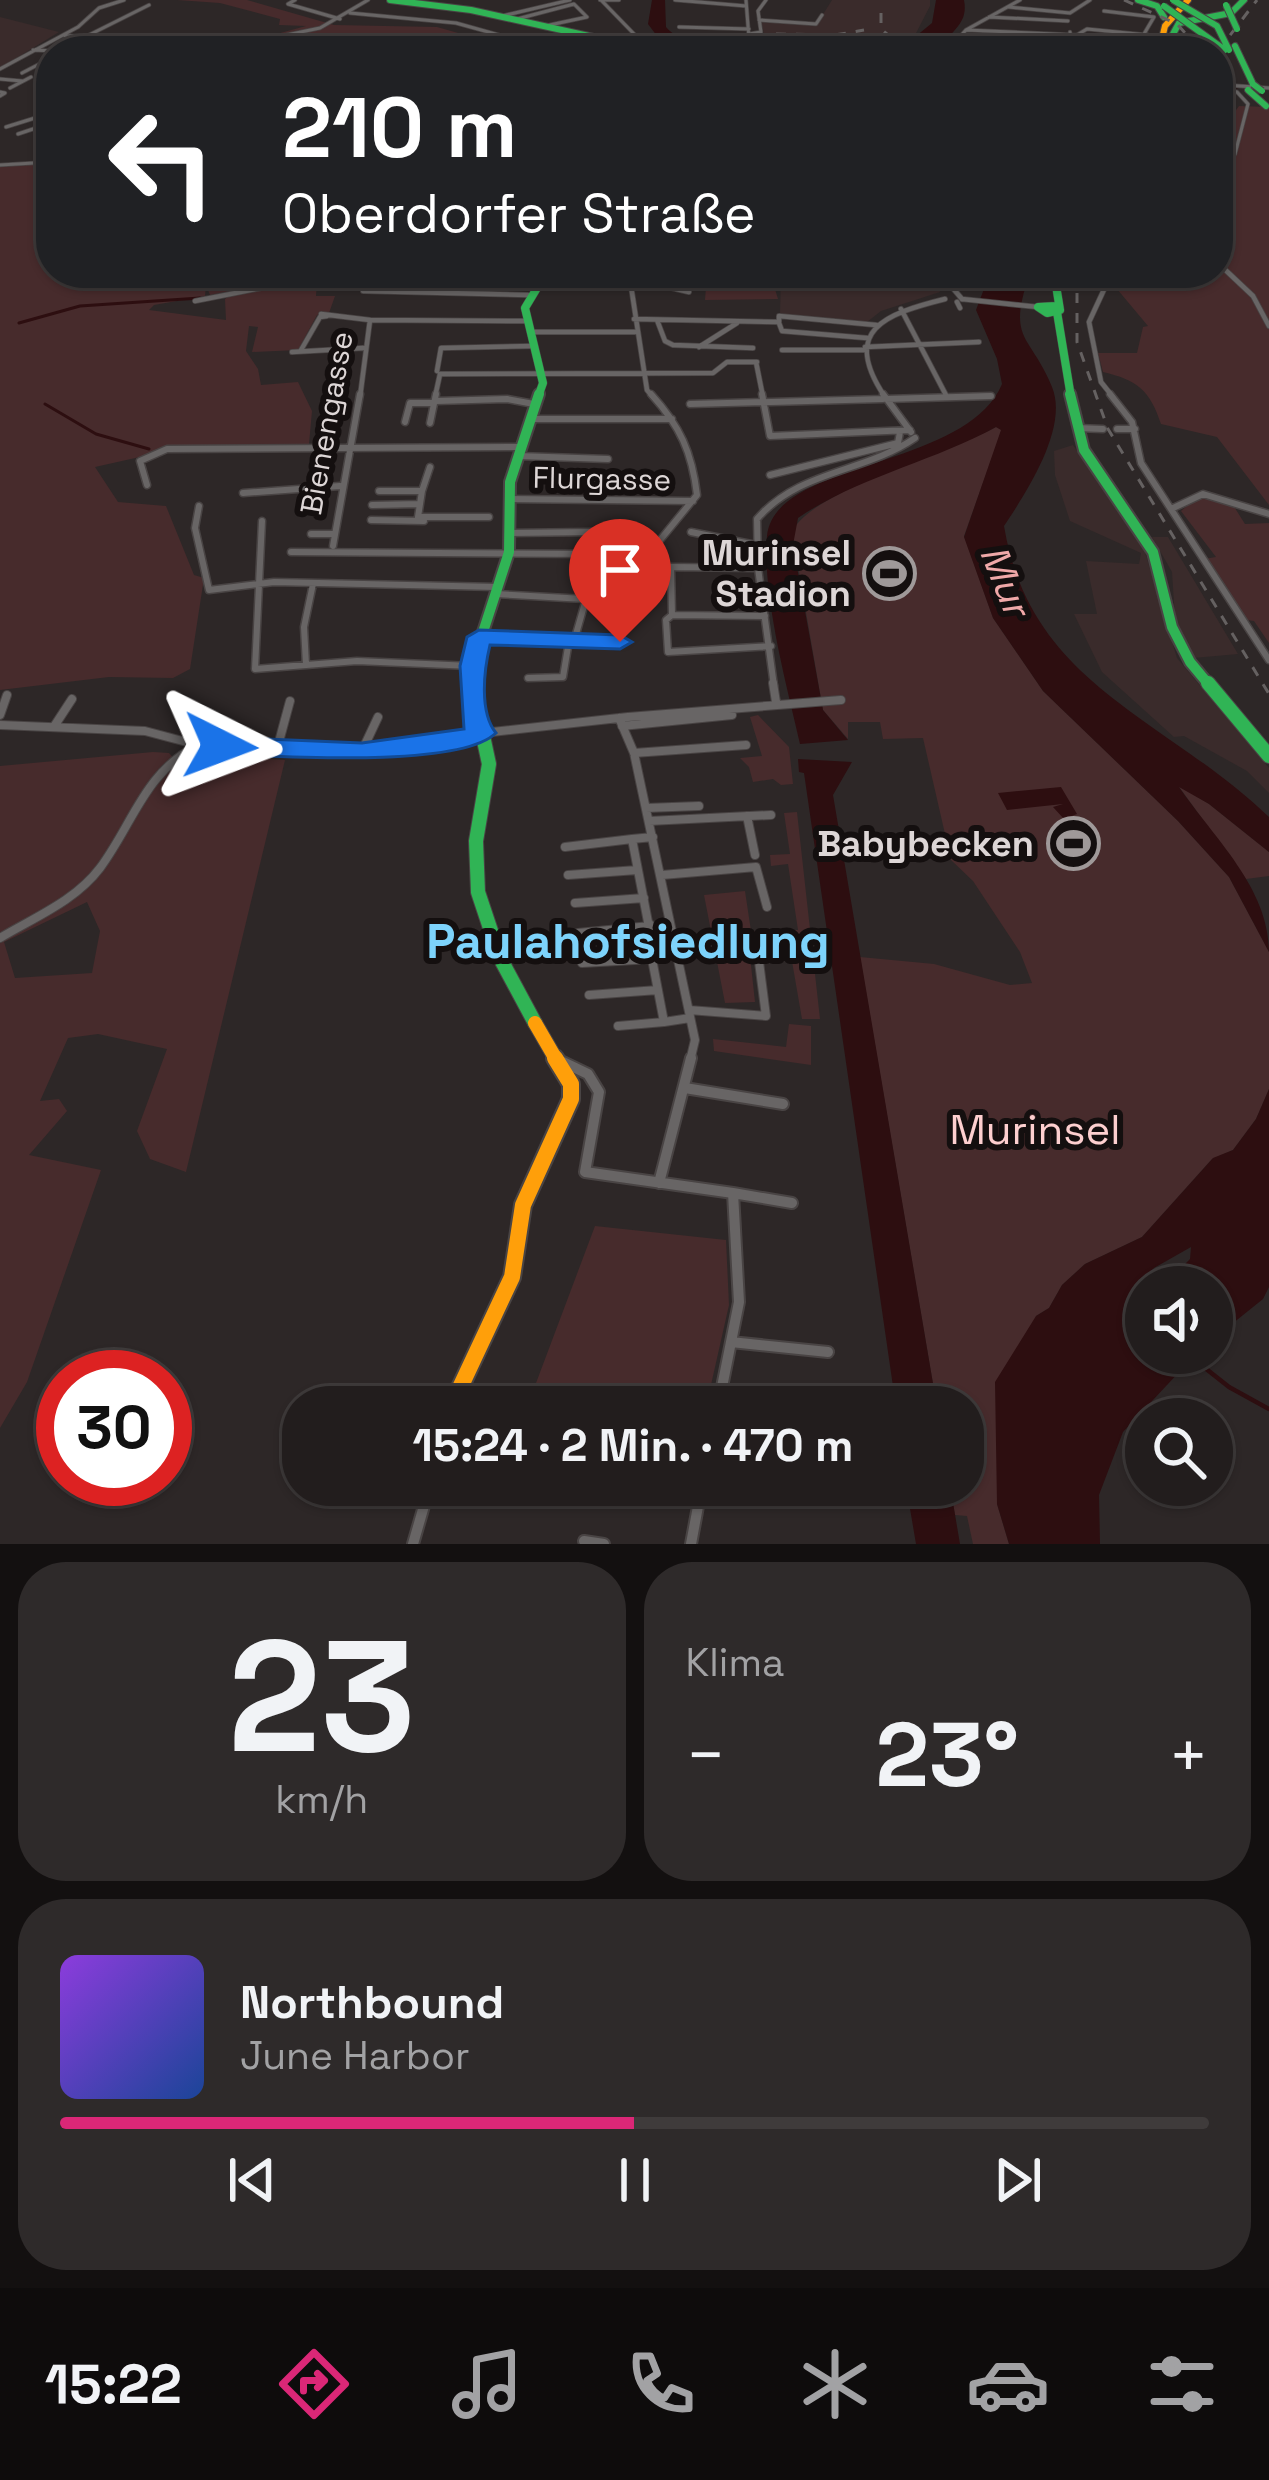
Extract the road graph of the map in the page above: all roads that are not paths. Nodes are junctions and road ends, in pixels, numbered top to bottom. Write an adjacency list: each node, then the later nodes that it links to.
1 (124, 0): 33 (street)
2 (295, 0): 27 (street)
3 (368, 0): 21 (street)
4 (390, 0): 26 (main road)
5 (600, 0): 6 (street); 38 (street)
6 (619, 0)
7 (675, 0): 15 (street)
8 (766, 0): 24 (street)
9 (1020, 0): 18 (street)
10 (1090, 0): 22 (street)
11 (1138, 0): 19 (main road)
12 (1202, 0): 19 (main road)
13 (1244, 0): 19 (main road)
14 (572, 2): 26 (street); 26 (street); 29 (street)
15 (745, 2): 40 (street)
16 (1226, 3): 48 (main road, bridge)
17 (148, 5): 33 (street)
18 (1008, 7): 22 (street); 23 (street)
19 (1172, 9): 46 (main road); 47 (main road, bridge)
20 (1104, 10): 45 (street)
21 (350, 13): 27 (street); 36 (street)
22 (1070, 13): 28 (street)
23 (988, 16): 28 (street); 31 (street)
24 (759, 17): 25 (street); 41 (street)
25 (819, 17)
26 (509, 18): 29 (main road)
27 (341, 19): 35 (street)
28 (1069, 21): 34 (street)
29 (544, 27): 37 (main road)
30 (679, 27): 39 (street)
31 (966, 30): 32 (street); 42 (street)
32 (994, 32): 34 (street); 43 (street)
33 (58, 35)
34 (1070, 35): 44 (street)
35 (281, 36)
36 (503, 36)
37 (576, 36)
38 (635, 36)
39 (719, 36)
40 (749, 36)
41 (757, 36)
42 (961, 36)
43 (994, 36)
44 (1111, 36)
45 (1149, 36)
46 (1153, 36)
47 (1224, 36)
48 (1231, 36)
49 (36, 48): 50 (street)
50 (33, 50): 51 (street); 54 (street)
51 (36, 50)
52 (1233, 50): 59 (main road)
53 (36, 67): 55 (street)
54 (1, 76): 55 (street)
55 (21, 76): 56 (street); 57 (street)
56 (31, 76)
57 (10, 88)
58 (1233, 91): 64 (street)
59 (1258, 91)
60 (36, 118): 61 (street)
61 (6, 127)
62 (36, 128): 63 (street)
63 (18, 134)
64 (1233, 157)
65 (36, 163): 66 (street)
66 (0, 165)
67 (1233, 277): 90 (street)
68 (261, 288): 79 (street)
69 (438, 288): 76 (street)
70 (536, 288): 92 (main road)
71 (630, 288): 86 (street)
72 (674, 288): 77 (street)
73 (949, 288): 78 (street)
74 (1051, 288): 80 (main road)
75 (1102, 288): 116 (street)
76 (363, 291)
77 (689, 292)
78 (955, 298): 80 (street); 81 (street)
79 (195, 301)
80 (1048, 307): 113 (main road)
81 (901, 309): 89 (street); 95 (street)
82 (321, 314): 83 (street)
83 (337, 315): 85 (street); 96 (street)
84 (779, 319): 88 (street); 89 (street); 94 (street)
85 (370, 320): 92 (street); 96 (street, Bienengasse)
86 (634, 320): 87 (street); 91 (street)
87 (657, 320): 88 (street); 97 (street)
88 (739, 322): 97 (street)
89 (876, 325): 94 (street)
90 (1269, 326)
91 (635, 332): 92 (street); 101 (street)
92 (530, 333): 100 (street); 102 (main road)
93 (979, 342): 95 (street)
94 (865, 345): 95 (street); 99 (street); 105 (street)
95 (920, 345): 104 (street)
96 (363, 348): 119 (street, Bienengasse)
97 (697, 348): 98 (street)
98 (753, 348)
99 (782, 350)
100 (437, 371)
101 (643, 373): 102 (street); 107 (street); 110 (street)
102 (543, 374): 106 (street); 109 (main road)
103 (991, 396): 104 (street)
104 (947, 397): 105 (street)
105 (884, 399): 107 (street); 118 (street)
106 (435, 402): 109 (street); 111 (street); 112 (street)
107 (763, 402): 108 (street); 117 (street)
108 (690, 404)
109 (532, 412): 110 (street); 120 (main road)
110 (672, 419): 130 (street)
111 (405, 422)
112 (430, 423)
113 (1077, 428): 114 (street); 181 (main road)
114 (1103, 429)
115 (1117, 429): 116 (street)
116 (1135, 429): 134 (street)
117 (900, 432): 118 (street); 123 (street)
118 (915, 436): 144 (street)
119 (354, 445): 120 (street); 124 (street); 125 (street, Bienengasse)
120 (518, 452): 121 (street); 129 (main road)
121 (608, 459)
122 (430, 467): 127 (street)
123 (770, 475)
124 (147, 485)
125 (340, 486): 128 (street); 143 (street, Bienengasse)
126 (379, 491): 127 (street)
127 (422, 491): 131 (street)
128 (243, 493)
129 (508, 499): 130 (street, Flurgasse); 139 (main road)
130 (695, 501): 148 (street)
131 (420, 504): 132 (street); 136 (street)
132 (372, 505)
133 (199, 506): 151 (street)
134 (1171, 509): 135 (street); 160 (street)
135 (1269, 514)
136 (489, 517): 137 (street); 139 (street)
137 (371, 520)
138 (262, 521): 151 (street)
139 (509, 525): 140 (street); 147 (main road)
140 (592, 532)
141 (691, 532): 144 (street)
142 (311, 534): 143 (street, Bienengasse)
143 (332, 534): 145 (street, Bienengasse)
144 (756, 544): 150 (street)
145 (333, 546)
146 (291, 552): 147 (street)
147 (509, 552): 149 (street); 153 (main road)
148 (631, 552): 149 (street); 158 (street)
149 (599, 554): 154 (street)
150 (758, 568): 155 (street); 156 (street)
151 (260, 583): 152 (street); 161 (street)
152 (314, 583): 153 (street); 161 (street)
153 (495, 590): 154 (street); 157 (main road)
154 (585, 598): 158 (street)
155 (672, 615): 156 (street); 159 (street)
156 (765, 616): 159 (street)
157 (479, 637): 158 (street); 162 (main road)
158 (572, 641): 163 (street)
159 (771, 646): 168 (street)
160 (1269, 660)
161 (306, 665): 162 (street)
162 (472, 666): 175 (main road)
163 (528, 678)
164 (7, 695): 169 (street)
165 (72, 699): 174 (street)
166 (290, 700): 178 (street)
167 (842, 700): 168 (street)
168 (781, 702): 172 (street)
169 (0, 715)
170 (732, 716): 172 (street)
171 (379, 717): 179 (street)
172 (620, 722): 175 (street); 180 (street)
173 (0, 725): 174 (street)
174 (54, 726): 176 (street)
175 (483, 733): 179 (street); 208 (main road)
176 (197, 745): 178 (street); 199 (street)
177 (746, 745): 180 (street)
178 (277, 748): 179 (street)
179 (362, 751)
180 (634, 754): 183 (street)
181 (1269, 756)
182 (699, 806): 183 (street)
183 (646, 808): 186 (street)
184 (771, 815): 185 (street)
185 (747, 816): 186 (street); 190 (street)
186 (650, 820): 187 (street)
187 (653, 837): 188 (street); 193 (street)
188 (632, 839): 189 (street); 191 (street)
189 (566, 848)
190 (755, 855)
191 (637, 870): 192 (street); 194 (street)
192 (568, 875)
193 (662, 875): 196 (street); 205 (street)
194 (644, 898): 195 (street); 197 (street)
195 (575, 903)
196 (766, 908)
197 (652, 926): 198 (street); 201 (street)
198 (578, 933)
199 (0, 938)
200 (758, 955): 205 (street)
201 (652, 959): 202 (street); 203 (street)
202 (583, 963)
203 (658, 990): 204 (street); 206 (street)
204 (589, 995)
205 (689, 1014): 206 (street); 209 (street)
206 (664, 1022): 207 (street)
207 (618, 1026)
208 (557, 1059): 211 (street); 216 (main road)
209 (685, 1088): 210 (street); 211 (street)
210 (783, 1104)
211 (659, 1184): 212 (street)
212 (733, 1192): 213 (street); 214 (street)
213 (792, 1203)
214 (731, 1342): 215 (street); 217 (street)
215 (828, 1352)
216 (461, 1386)
217 (722, 1386)
218 (424, 1506): 221 (street)
219 (698, 1506): 223 (street)
220 (584, 1541): 222 (street)
221 (413, 1544)
222 (604, 1544)
223 (691, 1544)

